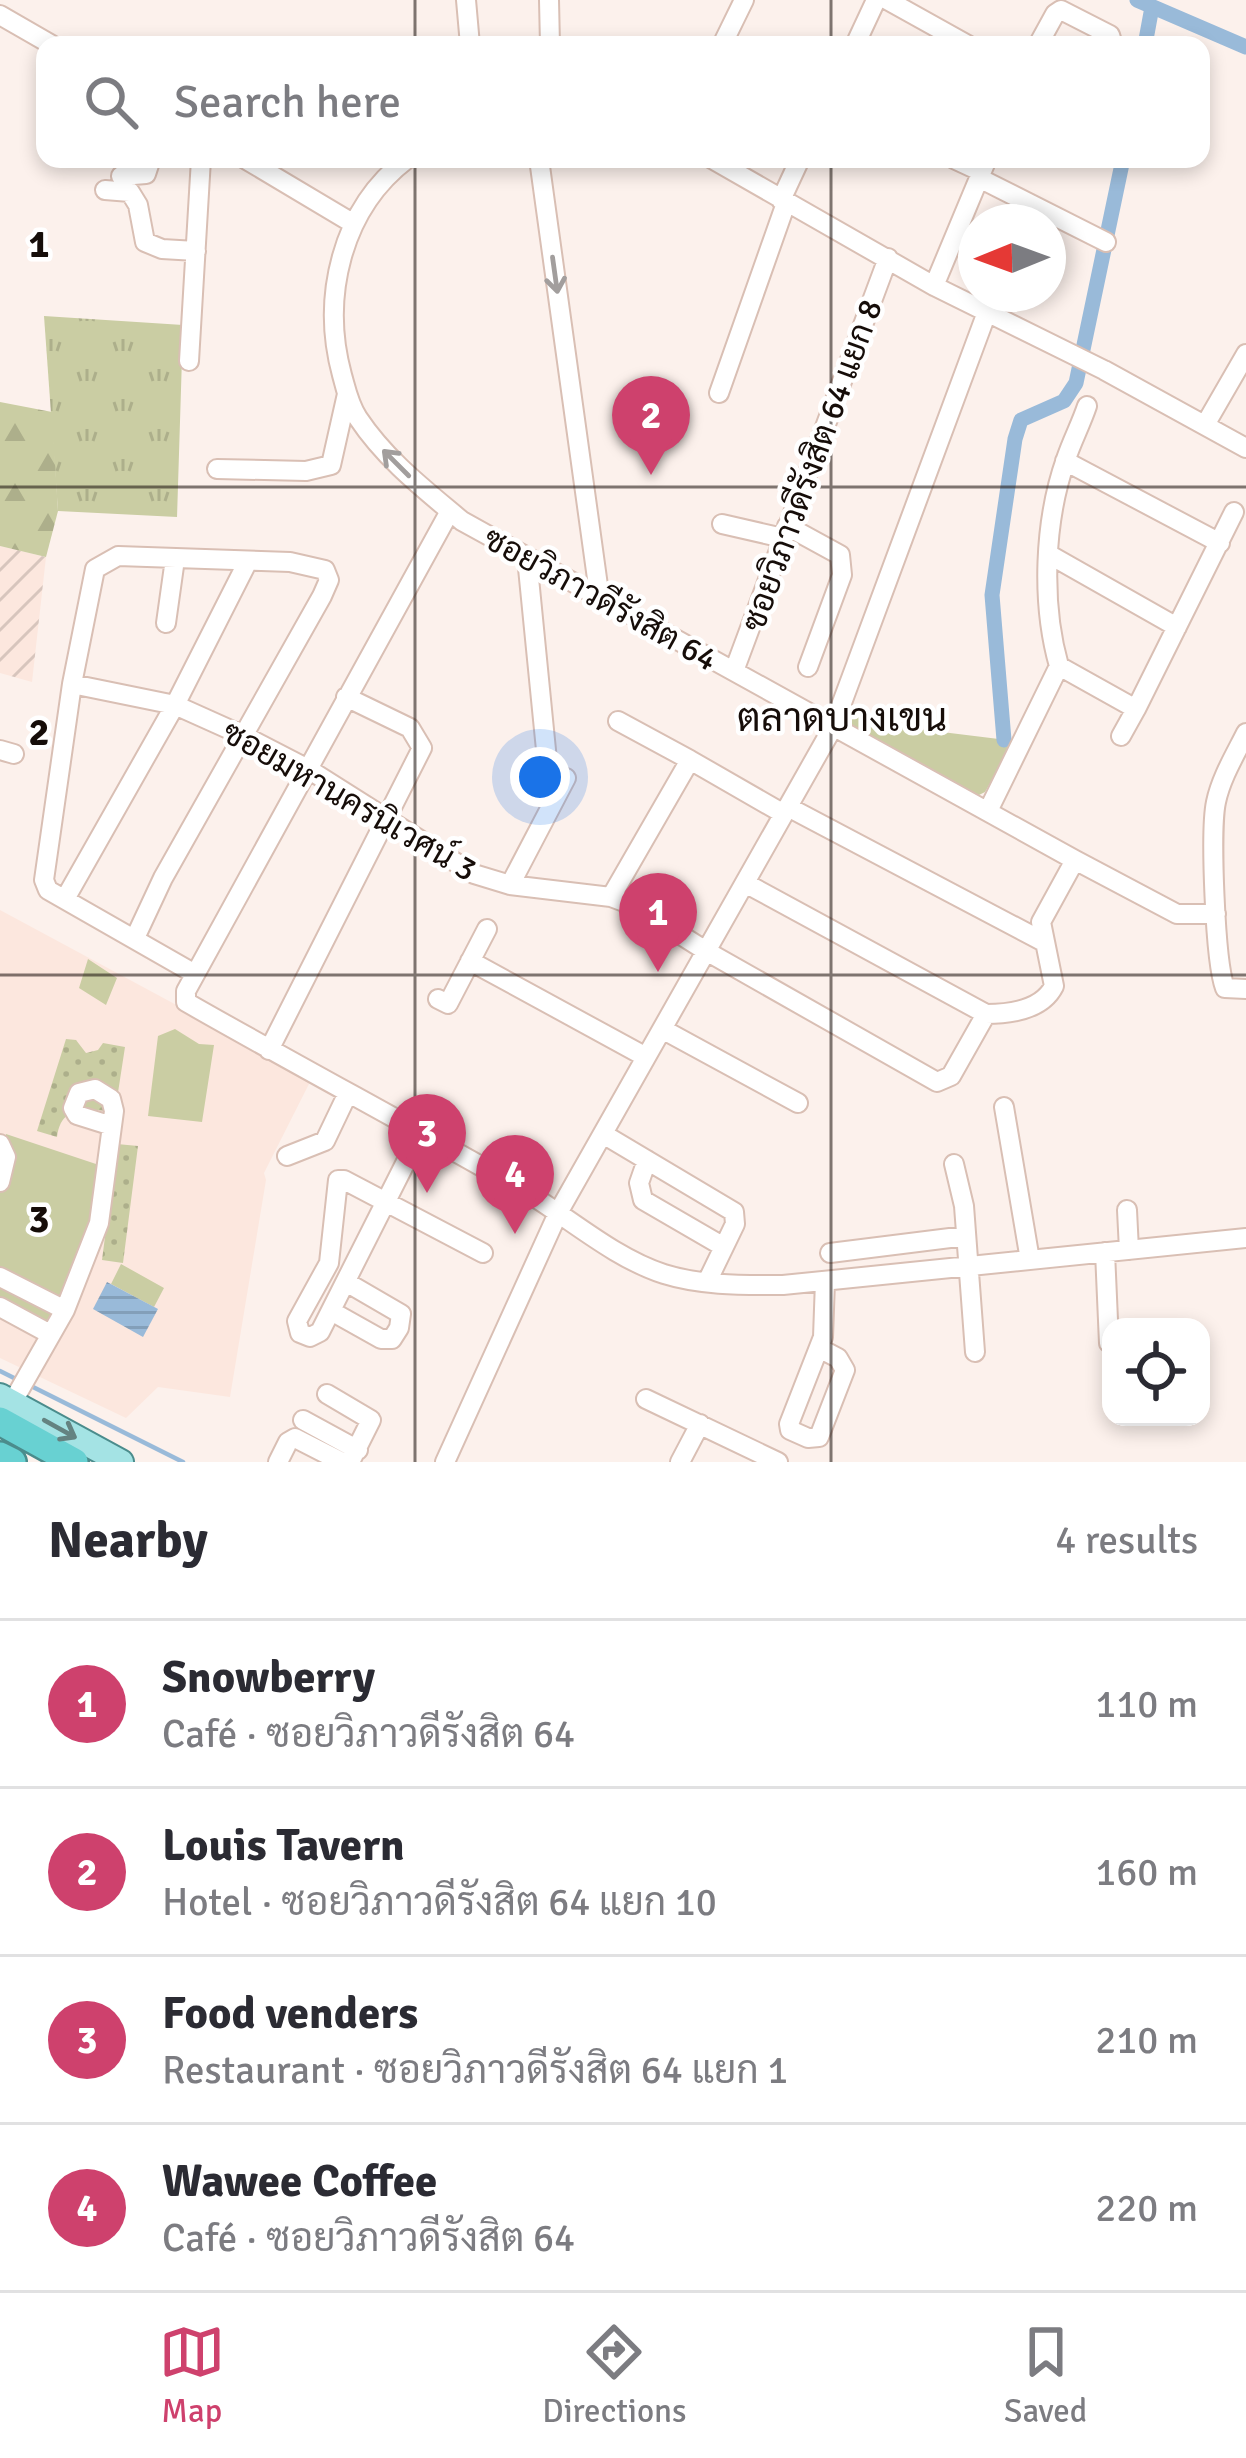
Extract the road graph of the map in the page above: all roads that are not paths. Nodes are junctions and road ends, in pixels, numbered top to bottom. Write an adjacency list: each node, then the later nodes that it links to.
1 (466, 0): 8 (street)
2 (549, 0): 9 (street)
3 (744, 0): 10 (street)
4 (876, 0): 11 (street)
5 (887, 0): 12 (street)
6 (0, 16): 7 (street)
7 (36, 36)
8 (469, 36)
9 (550, 36)
10 (726, 36)
11 (859, 36)
12 (952, 36)
13 (1043, 36): 14 (street)
14 (1110, 36)
15 (148, 168): 23 (street)
16 (201, 168): 28 (street)
17 (260, 168): 26 (street)
18 (398, 168): 26 (street, ซอยวิภาวดีรังสิต 64)
19 (540, 168): 52 (street, one-way to 52)
20 (727, 168): 25 (street)
21 (796, 168): 25 (street)
22 (983, 170): 27 (street); 30 (street)
23 (121, 176)
24 (105, 190): 28 (street)
25 (783, 201): 29 (street); 36 (street)
26 (354, 224): 37 (street, ซอยวิภาวดีรังสิต 64)
27 (1106, 242)
28 (196, 251): 35 (street)
29 (888, 258): 30 (street); 46 (street, ซอยวิภาวดีรังสิต 64 แยก 8)
30 (934, 286): 31 (street)
31 (958, 297)
32 (987, 312): 63 (street)
33 (989, 312): 39 (street)
34 (1246, 354): 39 (street)
35 (189, 361)
36 (718, 393)
37 (347, 394): 42 (street); 43 (street, ซอยวิภาวดีรังสิต 64, one-way to 37)
38 (1087, 406): 41 (street)
39 (1205, 425): 40 (street)
40 (1246, 448)
41 (1065, 461): 47 (street); 48 (street)
42 (217, 469)
43 (450, 511): 50 (street, ซอยวิภาวดีรังสิต 64); 59 (street)
44 (1234, 512): 47 (street)
45 (722, 524): 46 (street)
46 (785, 532): 56 (street); 57 (street, ซอยวิภาวดีรังสิต 64 แยก 8)
47 (1220, 543): 54 (street)
48 (1050, 555): 54 (street); 55 (street)
49 (175, 559): 51 (street); 53 (street); 58 (street)
50 (526, 559): 52 (street, ซอยวิภาวดีรังสิต 64); 75 (street)
51 (247, 563): 60 (street); 65 (street)
52 (603, 596): 57 (street, ซอยวิภาวดีรังสิต 64); 63 (street)
53 (166, 622)
54 (1178, 627): 61 (street)
55 (1060, 666): 61 (street); 71 (street)
56 (808, 667)
57 (734, 671): 63 (street, ซอยวิภาวดีรังสิต 64)
58 (72, 684): 60 (street, ซอยมหานครนิเวศน์ 3); 77 (street)
59 (346, 697): 68 (street); 72 (street)
60 (175, 705): 65 (street, ซอยมหานครนิเวศน์ 3); 77 (street)
61 (1136, 709): 66 (street)
62 (618, 721): 67 (street)
63 (830, 732): 70 (street); 71 (street)
64 (1246, 733): 69 (street)
65 (244, 736): 68 (street, ซอยมหานครนิเวศน์ 3); 80 (street)
66 (1121, 736)
67 (690, 760): 70 (street); 76 (street)
68 (308, 769): 72 (street, ซอยมหานครนิเวศน์ 3); 84 (street)
69 (1236, 772): 78 (street)
70 (786, 810): 74 (street); 81 (street)
71 (988, 811): 73 (street)
72 (388, 821): 75 (street, ซอยมหานครนิเวศน์ 3); 89 (street)
73 (1075, 860): 78 (street); 81 (street)
74 (745, 883): 82 (street); 87 (street)
75 (510, 884): 76 (street, ซอยมหานครนิเวศน์ 3)
76 (611, 897): 82 (street, ซอยมหานครนิเวศน์ 3)
77 (65, 899): 80 (street)
78 (1216, 914): 85 (street)
79 (487, 928): 83 (street)
80 (135, 938): 84 (street)
81 (1042, 941): 87 (street)
82 (706, 951): 87 (street, ซอยมหานครนิเวศน์ 3); 88 (street)
83 (470, 961): 86 (street); 90 (street)
84 (195, 974): 89 (street)
85 (1246, 989)
86 (438, 999)
87 (986, 1014)
88 (662, 1029): 90 (street); 92 (street)
89 (269, 1050): 91 (street)
90 (646, 1057): 96 (street)
91 (346, 1095): 95 (street); 98 (street)
92 (798, 1103)
93 (1004, 1107): 112 (street)
94 (112, 1126): 119 (street)
95 (421, 1132): 102 (street); 104 (street)
96 (603, 1134): 99 (street); 104 (street)
97 (0, 1144): 101 (street)
98 (287, 1156)
99 (646, 1160): 107 (street); 107 (street)
100 (954, 1164): 105 (street)
101 (0, 1182)
102 (387, 1203): 110 (street); 116 (street); 120 (street)
103 (1127, 1210): 108 (street)
104 (559, 1211): 117 (street); 138 (street)
105 (966, 1236): 111 (street); 113 (street)
106 (1246, 1238): 108 (street)
107 (724, 1247): 117 (street)
108 (1129, 1250): 109 (street)
109 (1105, 1252): 112 (street); 121 (street)
110 (483, 1253)
111 (830, 1253)
112 (1030, 1260): 113 (street)
113 (968, 1266): 115 (street); 124 (street)
114 (0, 1277): 119 (street)
115 (825, 1281): 117 (street); 123 (street)
116 (346, 1282): 120 (street); 120 (street)
117 (706, 1282)
118 (0, 1307): 122 (street)
119 (65, 1310): 122 (street)
120 (331, 1311)
121 (1108, 1318)
122 (50, 1334): 126 (street)
123 (819, 1348): 123 (street)
124 (975, 1352)
125 (326, 1394): 132 (street)
126 (12, 1397): 135 (highway); 136 (main road, one-way to 136)
127 (646, 1399): 129 (street)
128 (303, 1420): 132 (street)
129 (700, 1424): 139 (street); 140 (street)
130 (0, 1440): 134 (highway)
131 (0, 1456): 133 (highway)
132 (350, 1458): 137 (street)
133 (12, 1462)
134 (42, 1462)
135 (74, 1462)
136 (121, 1462)
137 (278, 1462)
138 (445, 1462)
139 (680, 1462)
140 (778, 1462)

